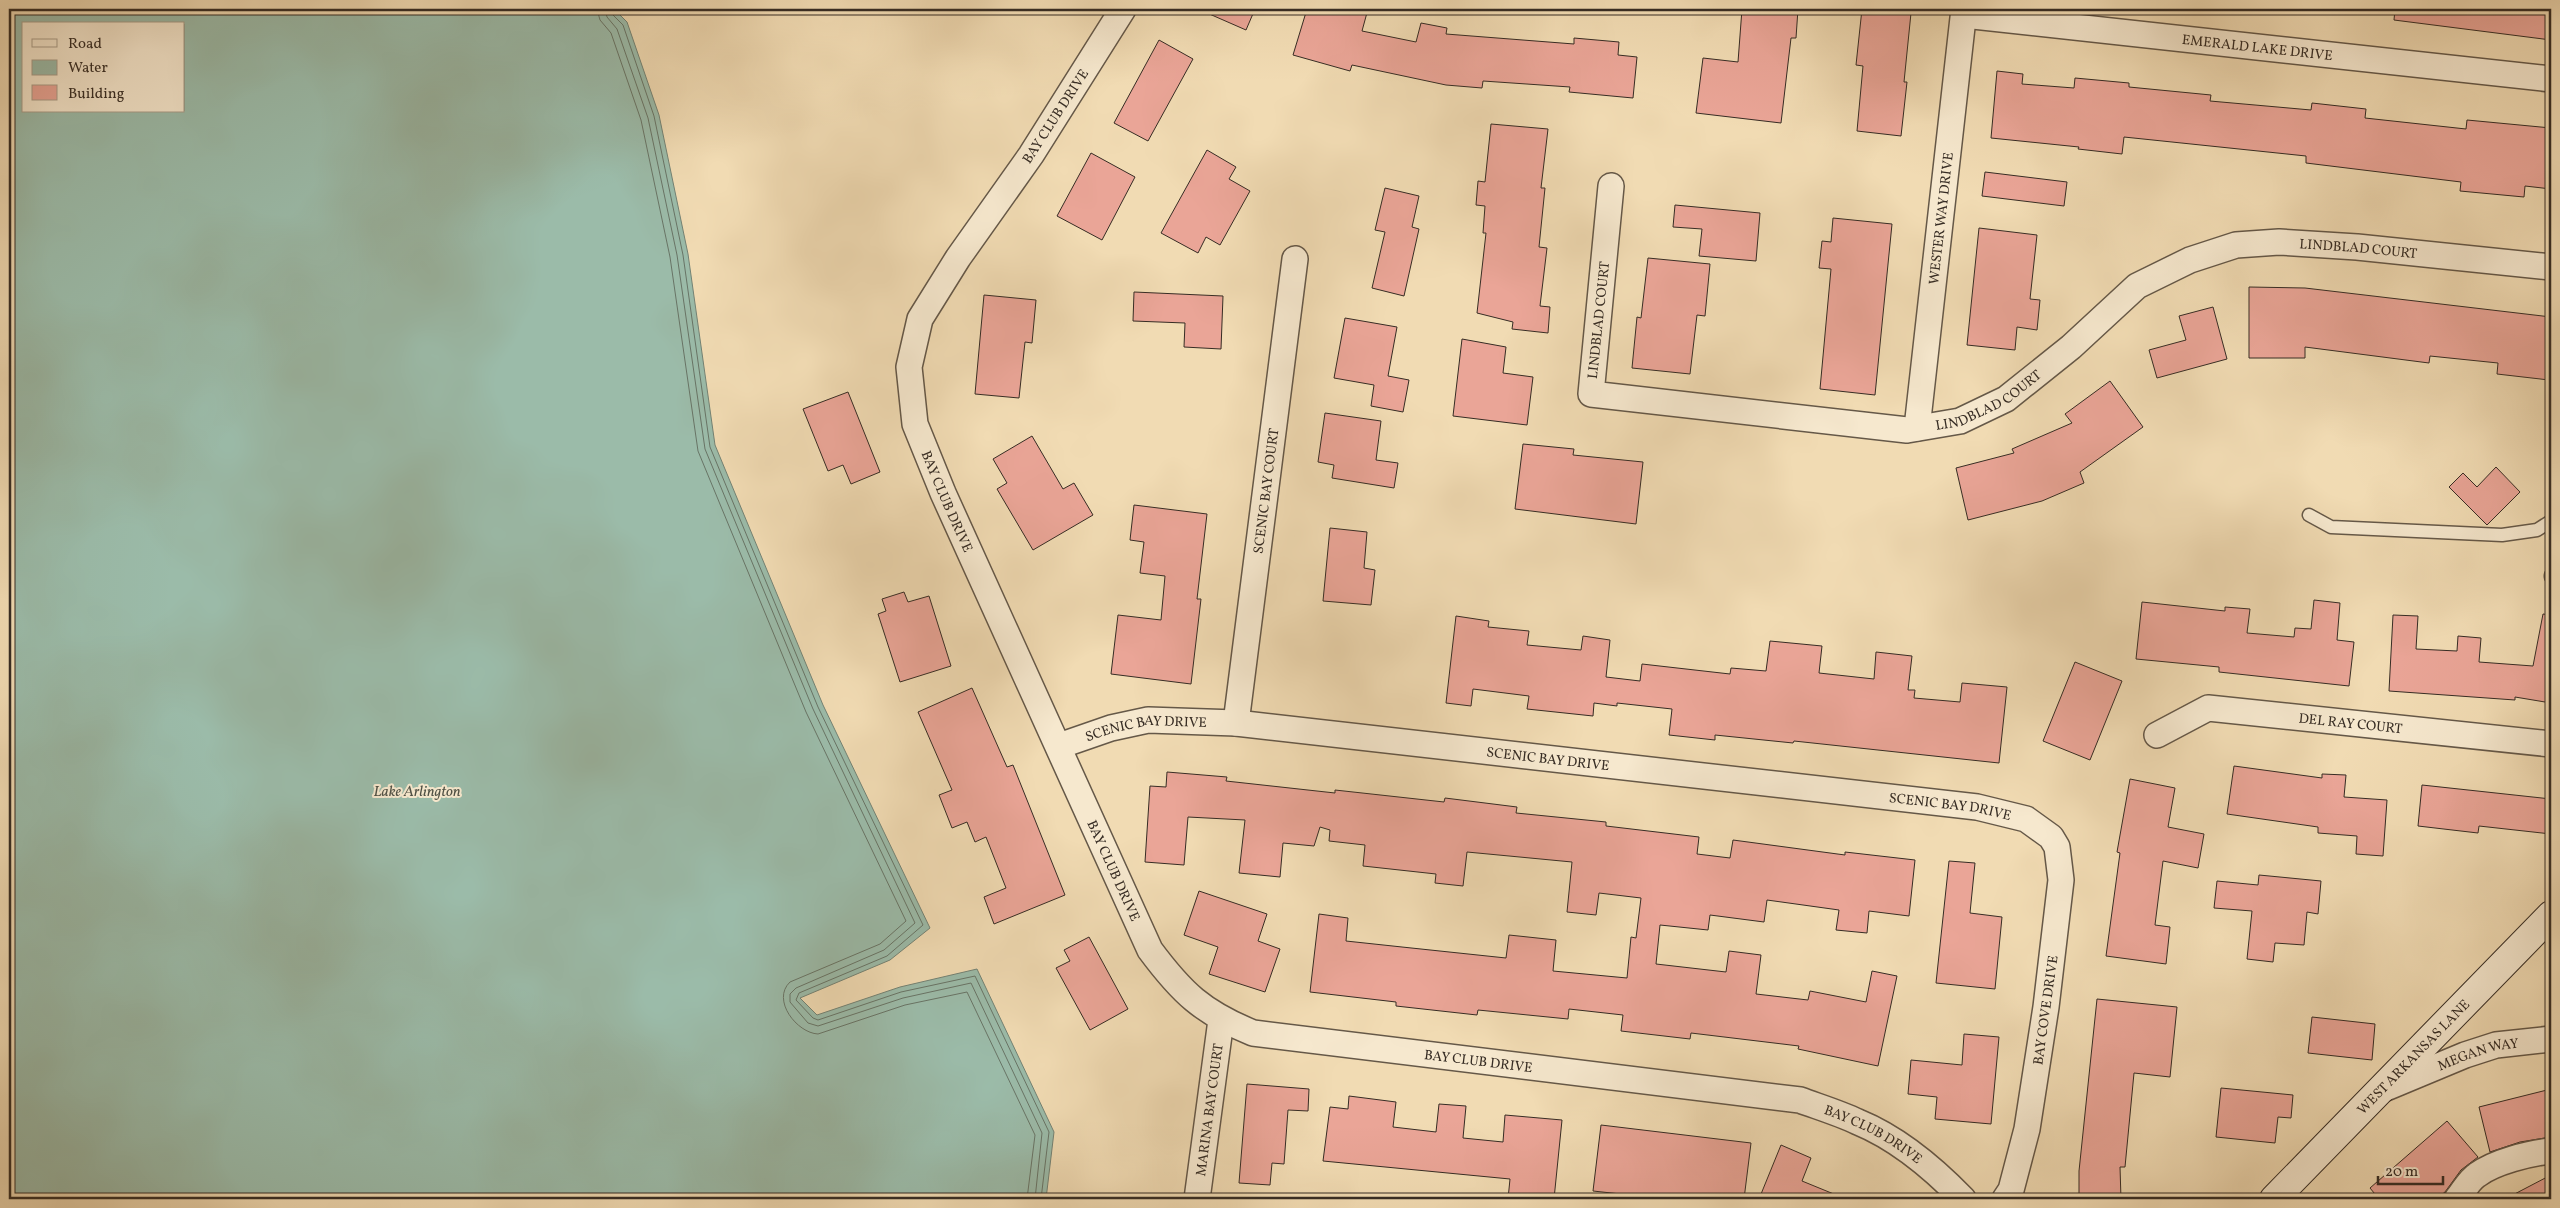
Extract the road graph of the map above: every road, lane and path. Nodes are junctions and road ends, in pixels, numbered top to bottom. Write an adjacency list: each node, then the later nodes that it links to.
1 (1123, 9): 13 (street, BAY CLUB DRIVE)
2 (1964, 12): 3 (street, EMERALD LAKE DRIVE); 7 (street, WESTER WAY DRIVE)
3 (2551, 79)
4 (1612, 186): 7 (street, LINDBLAD COURT)
5 (1295, 259): 10 (street, SCENIC BAY COURT)
6 (2551, 267): 7 (street, LINDBLAD COURT)
7 (1917, 428)
8 (2309, 515): 9 (lane)
9 (2551, 521)
10 (1236, 723): 13 (street, SCENIC BAY DRIVE); 14 (street, SCENIC BAY DRIVE)
11 (2157, 734): 12 (street, DEL RAY COURT)
12 (2551, 744)
13 (1059, 746): 16 (street, BAY CLUB DRIVE)
14 (2036, 825): 22 (street, BAY COVE DRIVE)
15 (2551, 915): 18 (street, WEST ARKANSAS LANE)
16 (1222, 1020): 20 (street, MARINA BAY COURT); 21 (street, BAY CLUB DRIVE)
17 (2551, 1039): 18 (street, MEGAN WAY)
18 (2381, 1090): 23 (street, WEST ARKANSAS LANE)
19 (2551, 1151): 24 (street)
20 (1197, 1199)
21 (1963, 1199)
22 (2005, 1199)
23 (2274, 1199)
24 (2457, 1199)

